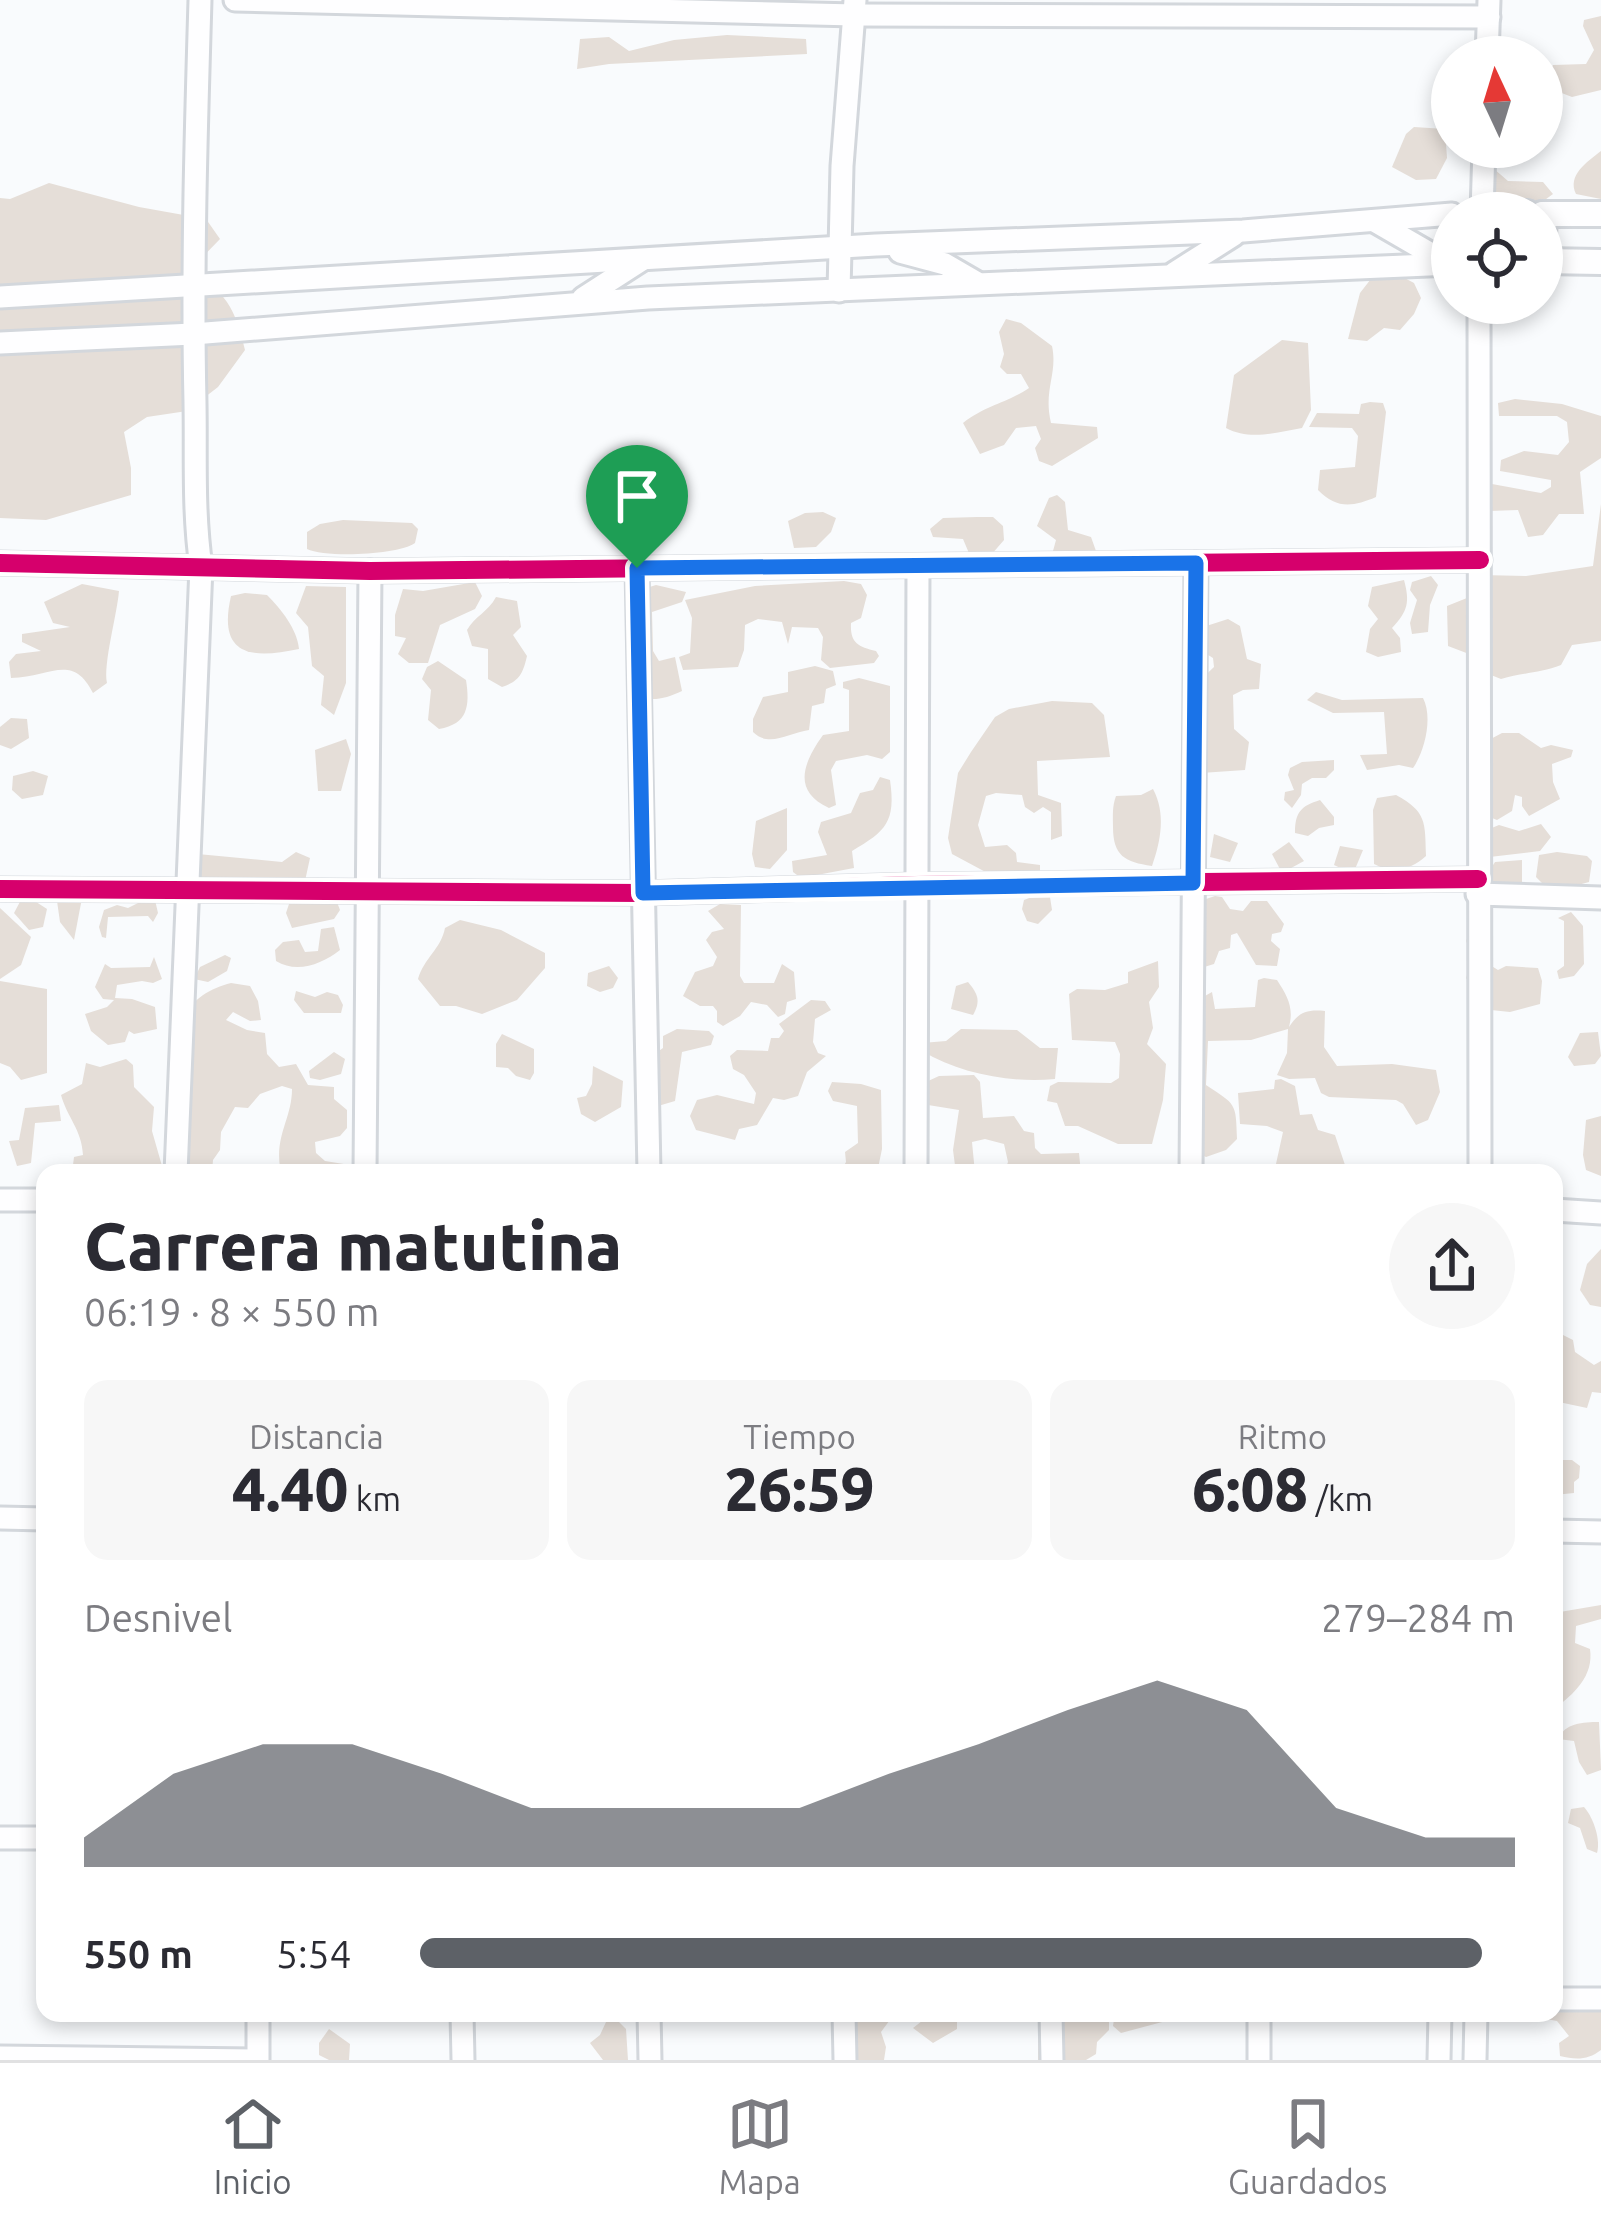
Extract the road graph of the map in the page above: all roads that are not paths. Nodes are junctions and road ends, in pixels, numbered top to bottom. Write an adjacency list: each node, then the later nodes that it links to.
1 (200, 0): 22 (street)
2 (235, 0): 3 (street)
3 (855, 8): 4 (street); 13 (street)
4 (1489, 9)
5 (1563, 214): 6 (street)
6 (1601, 214)
7 (1431, 217): 8 (street)
8 (1419, 218): 9 (street); 11 (street)
9 (1373, 220): 10 (street); 11 (street)
10 (1244, 231): 12 (street); 20 (street)
11 (1401, 234): 14 (street); 19 (street)
12 (876, 245): 13 (street); 21 (street)
13 (840, 249): 15 (street); 23 (street)
14 (1431, 252)
15 (642, 260): 22 (street); 25 (street)
16 (1563, 261): 17 (street)
17 (1601, 262)
18 (1431, 264): 19 (street)
19 (1361, 265): 20 (street)
20 (1174, 273): 21 (street)
21 (979, 283): 23 (street)
22 (191, 286): 24 (street); 27 (street)
23 (839, 291): 25 (street)
24 (0, 297)
25 (569, 305): 27 (street)
26 (1479, 324): 29 (street)
27 (194, 334): 28 (street); 32 (street)
28 (0, 343)
29 (1480, 560): 31 (street); 38 (street)
30 (0, 563): 32 (street)
31 (1196, 563): 33 (street); 36 (street)
32 (201, 567): 35 (street); 40 (street)
33 (918, 567): 34 (street); 37 (street)
34 (637, 568): 35 (street); 42 (street)
35 (370, 571): 41 (street)
36 (1193, 883): 37 (street); 38 (street); 48 (street)
37 (915, 885): 42 (street); 47 (street)
38 (1478, 886): 43 (street); 49 (street)
39 (0, 889): 40 (street)
40 (189, 889): 41 (street); 44 (street)
41 (368, 891): 42 (street); 45 (street)
42 (643, 893): 46 (street)
43 (1601, 898)
44 (176, 1164)
45 (364, 1164)
46 (650, 1164)
47 (916, 1164)
48 (1191, 1164)
49 (1480, 1164)
50 (0, 1200): 51 (street)
51 (36, 1200)
52 (1563, 1211): 53 (street)
53 (1601, 1213)
54 (0, 1518): 55 (street)
55 (36, 1520)
56 (1563, 1531): 57 (street)
57 (1601, 1532)
58 (0, 1838): 59 (street)
59 (36, 1838)
60 (1563, 1999): 61 (street)
61 (1601, 1999)
62 (258, 2022): 71 (street)
63 (462, 2022): 72 (street)
64 (649, 2022): 73 (street)
65 (844, 2022): 74 (street)
66 (1051, 2022): 75 (street)
67 (1259, 2022): 76 (street)
68 (1440, 2022): 77 (street)
69 (1477, 2022): 78 (street)
70 (0, 2057): 71 (street)
71 (256, 2060)
72 (463, 2060)
73 (650, 2060)
74 (845, 2060)
75 (1052, 2060)
76 (1259, 2060)
77 (1439, 2060)
78 (1475, 2060)

